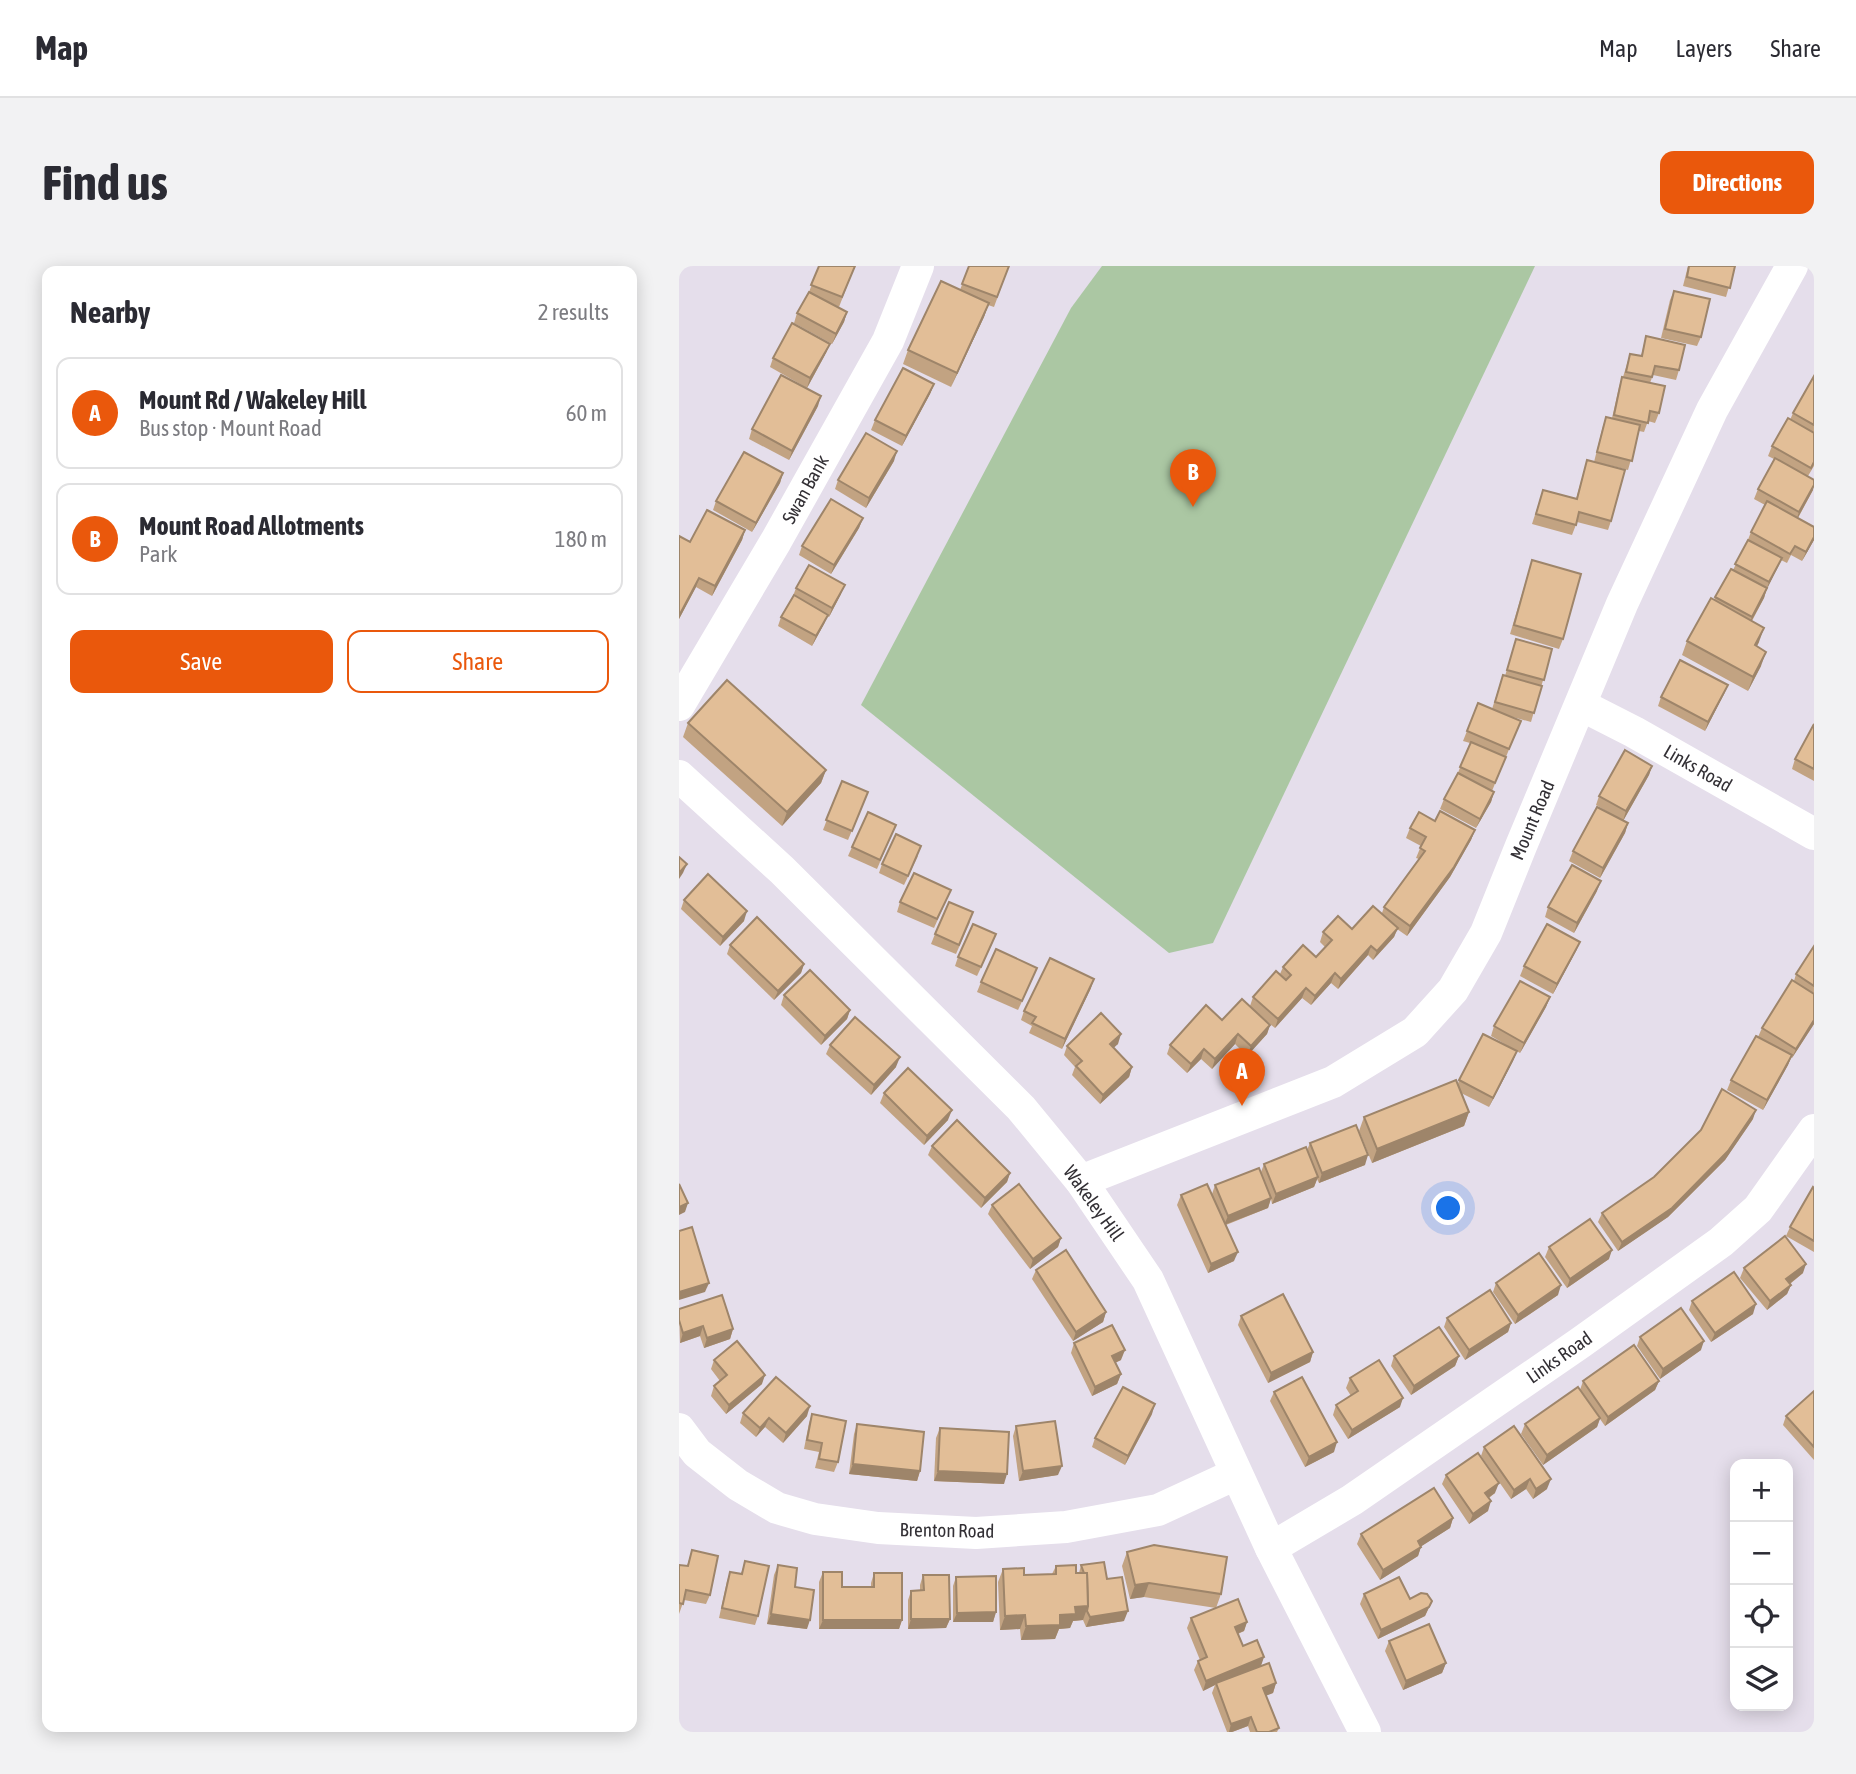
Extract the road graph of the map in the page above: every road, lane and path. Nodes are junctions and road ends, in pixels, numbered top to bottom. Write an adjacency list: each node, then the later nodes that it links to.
1 (918, 266): 3 (street, Swan Bank)
2 (1792, 266): 4 (street, Mount Road)
3 (679, 705)
4 (1581, 705): 6 (street, Links Road); 8 (street, Mount Road)
5 (679, 776): 8 (street, Wakeley Hill)
6 (1814, 834)
7 (1814, 1130): 11 (street, Links Road)
8 (1081, 1181): 10 (street, Wakeley Hill)
9 (679, 1429): 10 (street, Brenton Road)
10 (1236, 1474): 11 (street, Wakeley Hill)
11 (1271, 1548): 12 (street, Wakeley Hill)
12 (1366, 1732)

